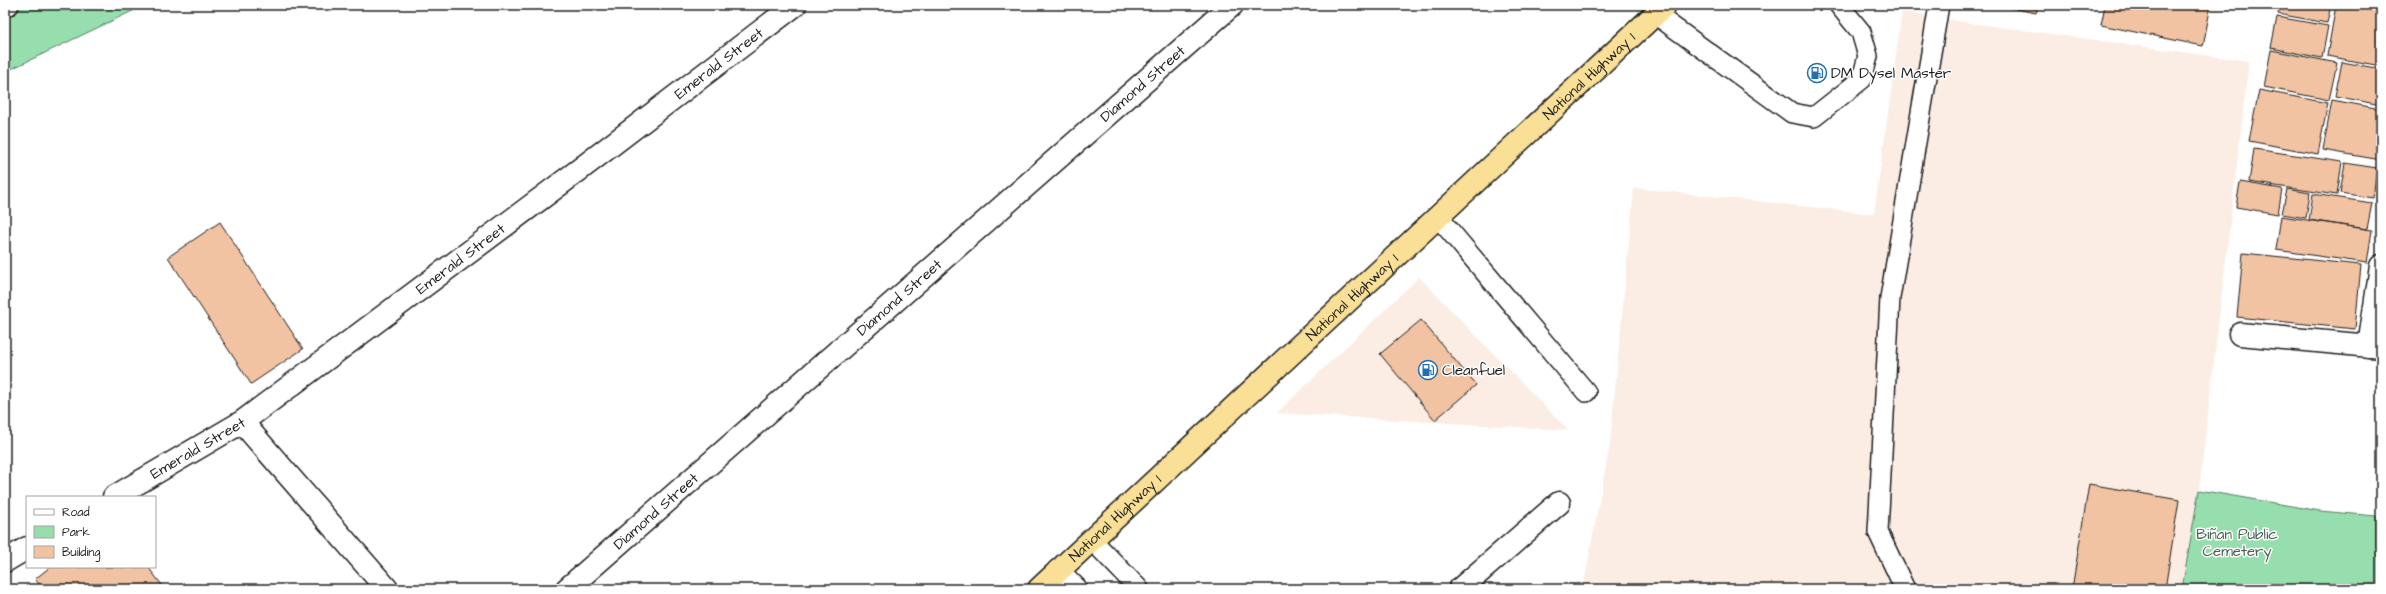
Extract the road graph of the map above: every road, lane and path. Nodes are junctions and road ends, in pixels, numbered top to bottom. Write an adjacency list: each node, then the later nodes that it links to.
1 (9, 5): 6 (lane)
2 (795, 5): 13 (street, Emerald Street)
3 (1232, 5): 21 (street, Diamond Street)
4 (1839, 5): 7 (lane)
5 (1939, 5): 26 (lane)
6 (5, 8)
7 (1656, 8): 8 (highway, National Highway 1)
8 (1439, 218): 12 (lane); 16 (highway, National Highway 1)
9 (2381, 266): 11 (street)
10 (2240, 334): 11 (street)
11 (2375, 346)
12 (1586, 392)
13 (242, 422): 14 (street, Emerald Street); 20 (street)
14 (116, 496)
15 (1559, 503): 25 (street)
16 (1092, 540): 19 (highway, National Highway 1); 24 (lane)
17 (26, 549): 18 (street)
18 (5, 560)
19 (1058, 571): 22 (highway, National Highway 1); 23 (street)
20 (387, 589)
21 (567, 589)
22 (1039, 589)
23 (1076, 589)
24 (1139, 589)
25 (1460, 589)
26 (1905, 589)

